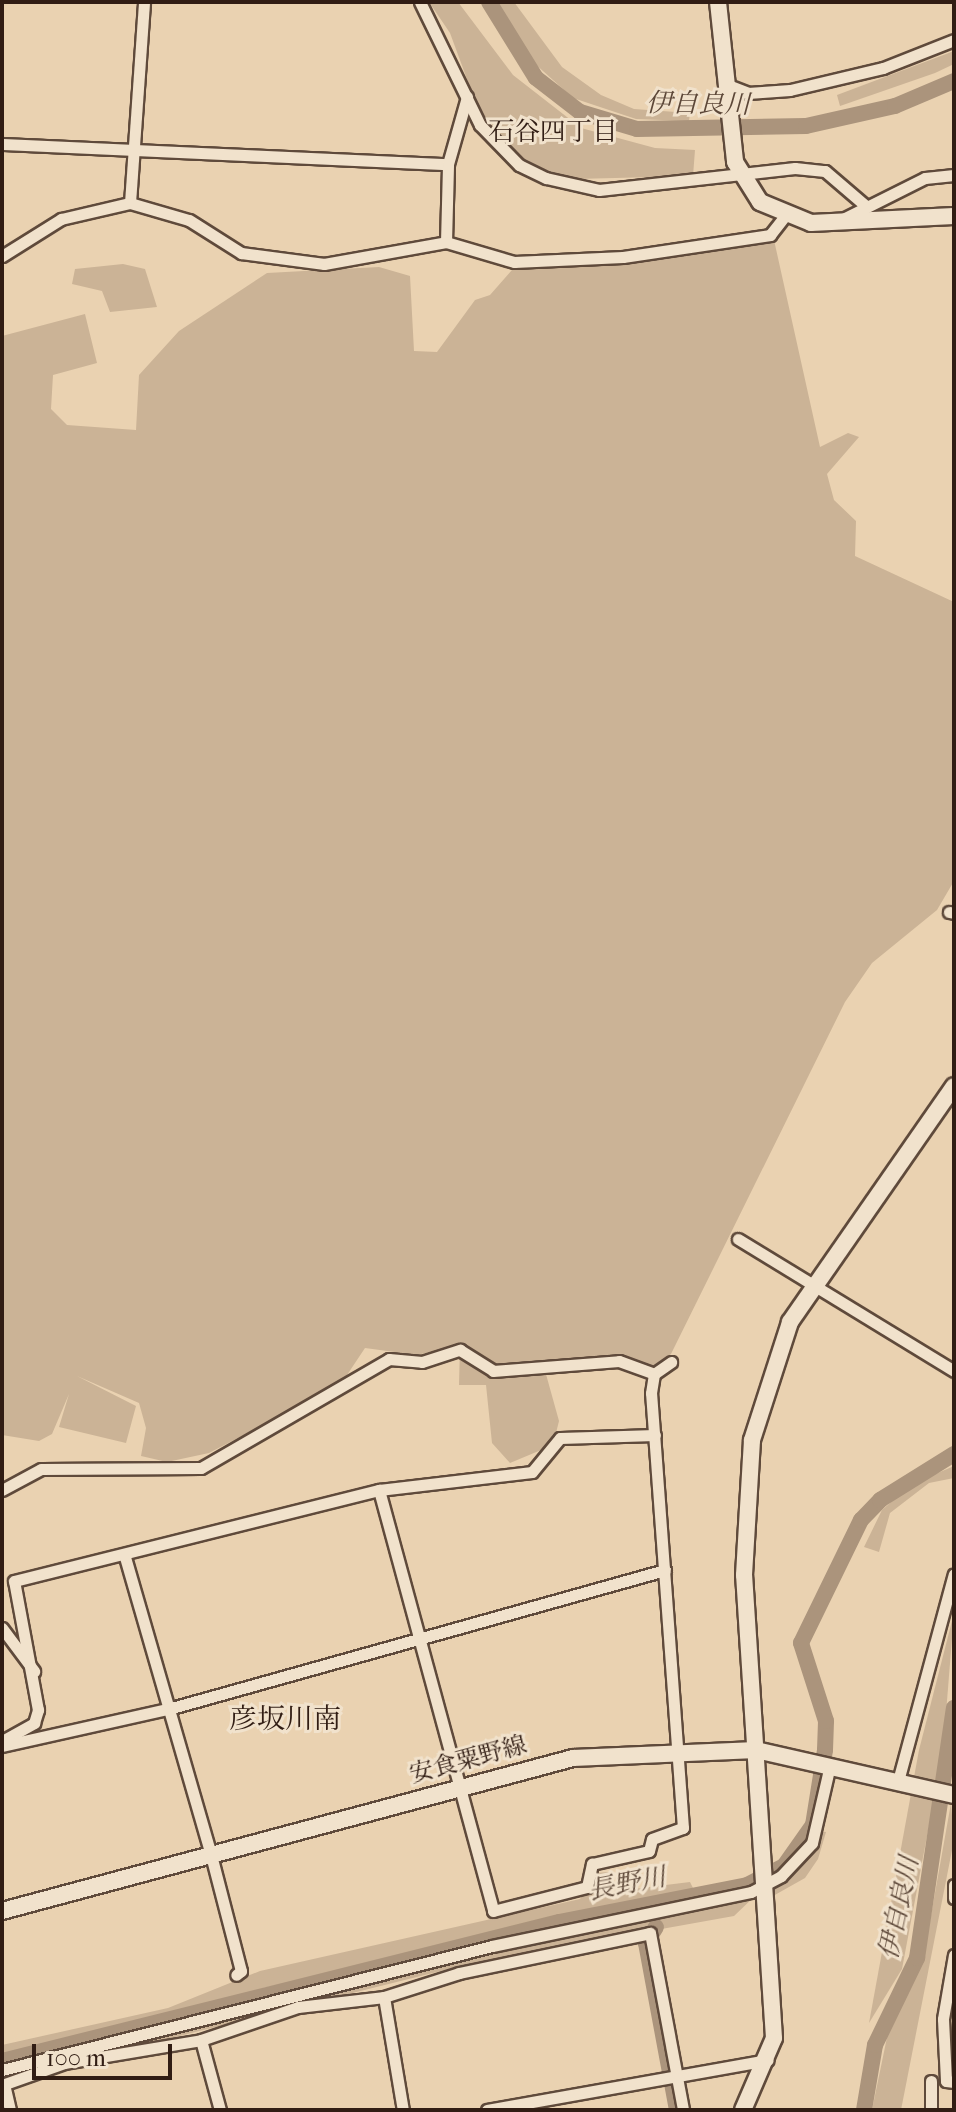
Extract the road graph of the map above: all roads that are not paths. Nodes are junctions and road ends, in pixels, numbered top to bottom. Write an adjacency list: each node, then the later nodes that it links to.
1 (144, 2): 8 (street)
2 (420, 2): 6 (street)
3 (718, 2): 5 (street)
4 (954, 40): 5 (street)
5 (725, 89): 10 (street)
6 (467, 97): 9 (street); 10 (street)
7 (2, 144): 8 (street)
8 (135, 151): 9 (street); 12 (street)
9 (448, 164): 17 (street)
10 (740, 174): 13 (street); 14 (street)
11 (954, 175): 13 (street)
12 (130, 203): 17 (street); 18 (street)
13 (867, 207): 16 (street)
14 (785, 216): 16 (street); 17 (street)
15 (954, 216): 16 (street)
16 (838, 224)
17 (446, 242)
18 (2, 256)
19 (954, 1086): 21 (street)
20 (738, 1239): 21 (street)
21 (813, 1287): 23 (street); 36 (street)
22 (671, 1362): 24 (street)
23 (954, 1371)
24 (654, 1374): 25 (street); 26 (street)
25 (655, 1435): 27 (street); 29 (street)
26 (2, 1490)
27 (379, 1490): 28 (street); 32 (street)
28 (125, 1557): 33 (street); 34 (street)
29 (665, 1570): 32 (street); 37 (street)
30 (954, 1574): 39 (street)
31 (2, 1628): 33 (street)
32 (417, 1638): 34 (street); 40 (street)
33 (37, 1674): 35 (street)
34 (168, 1709): 35 (street); 42 (street)
35 (2, 1744)
36 (756, 1750): 37 (street, 安食粟野線); 38 (street, 安食粟野線); 43 (street)
37 (680, 1751): 40 (street, 安食粟野線); 40 (street)
38 (823, 1764): 39 (street, 安食粟野線); 43 (street)
39 (902, 1782): 41 (street, 安食粟野線)
40 (459, 1787): 42 (street, 安食粟野線)
41 (954, 1795)
42 (211, 1855): 46 (street, 安食粟野線); 48 (street)
43 (766, 1883): 51 (street); 52 (street)
44 (954, 1885): 45 (street)
45 (954, 1898)
46 (2, 1911)
47 (954, 1955): 55 (street)
48 (236, 1975)
49 (384, 1997): 50 (street); 53 (street); 59 (street)
50 (201, 2040): 56 (street); 58 (street)
51 (769, 2059): 53 (street); 62 (street)
52 (2, 2070)
53 (673, 2077): 60 (street); 61 (street)
54 (931, 2081): 63 (street)
55 (954, 2082)
56 (3, 2084): 57 (street)
57 (10, 2110)
58 (220, 2110)
59 (403, 2110)
60 (487, 2110)
61 (683, 2110)
62 (743, 2110)
63 (931, 2110)

